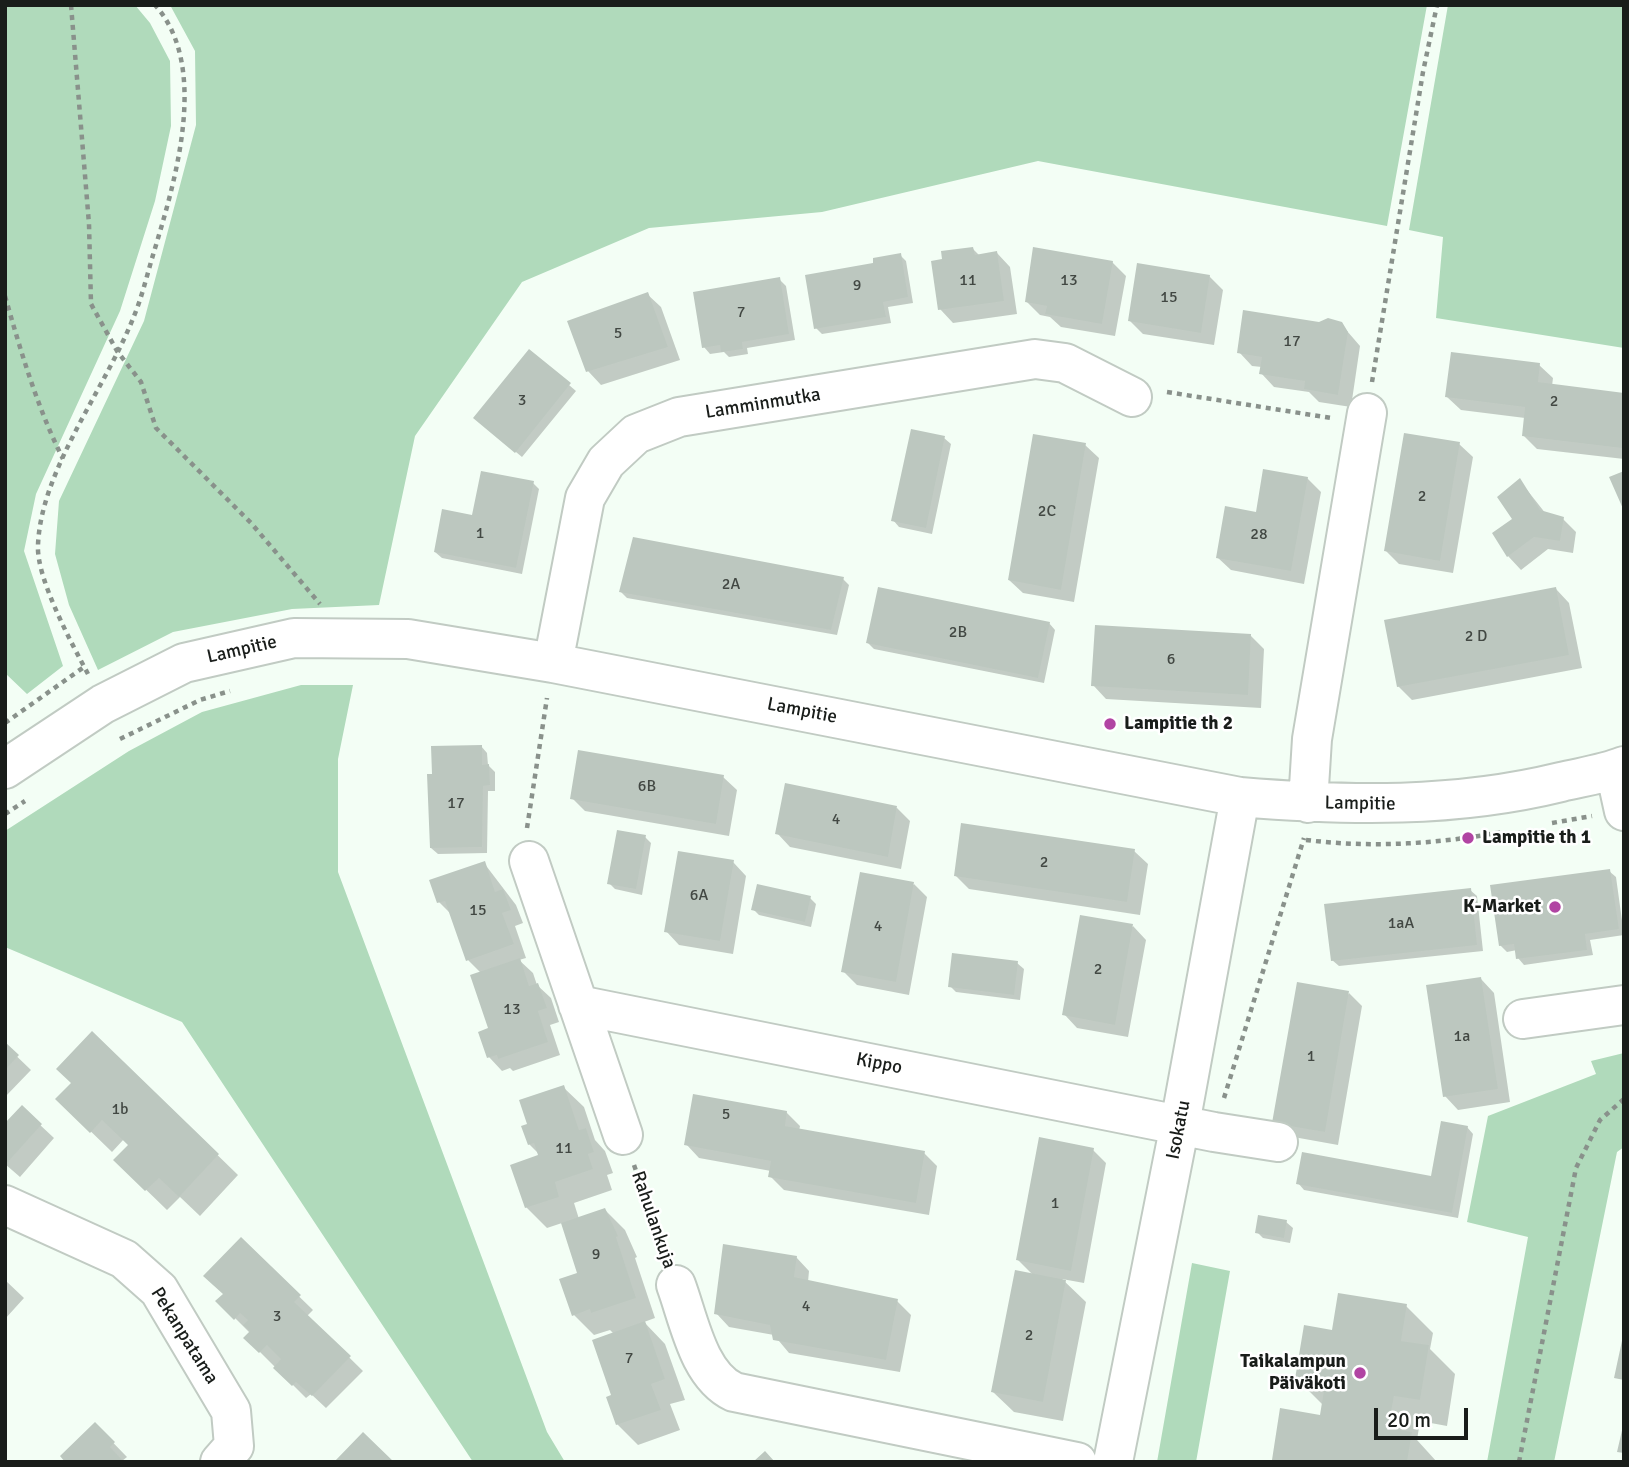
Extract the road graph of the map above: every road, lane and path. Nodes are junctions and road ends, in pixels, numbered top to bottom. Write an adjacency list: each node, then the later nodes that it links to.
1 (71, 5): 5 (path)
2 (155, 5): 5 (path)
3 (1437, 5): 7 (path)
4 (5, 296): 8 (path)
5 (117, 351): 8 (path); 9 (path)
6 (1132, 397): 7 (path); 11 (street, Lamminmutka)
7 (1366, 419): 23 (street)
8 (64, 460): 10 (path)
9 (344, 639): 11 (street, Lampitie); 15 (street, Lampitie)
10 (85, 667): 15 (path); 16 (path)
11 (550, 680): 13 (path); 14 (path); 21 (street, Lampitie); 29 (path)
12 (238, 689): 17 (path)
13 (534, 695)
14 (561, 700)
15 (103, 704): 17 (path); 20 (street, Lampitie)
16 (5, 723)
17 (122, 737): 18 (path)
18 (112, 744)
19 (1619, 768): 23 (street, Lampitie); 24 (street)
20 (5, 769)
21 (1240, 797): 23 (street, Lampitie); 34 (street, Isokatu)
22 (27, 800): 25 (path)
23 (1308, 803)
24 (1623, 811): 26 (path)
25 (5, 814)
26 (1546, 824)
27 (1507, 831): 28 (path)
28 (1290, 837)
29 (529, 861): 30 (street)
30 (578, 1005): 34 (street, Kippo); 35 (street)
31 (1624, 1005): 32 (street)
32 (1523, 1019)
33 (1624, 1099): 42 (path)
34 (1180, 1124): 36 (street, Kippo); 41 (street, Isokatu)
35 (623, 1135): 38 (path, Rahulankuja)
36 (1278, 1142)
37 (5, 1205): 39 (street, Pekanpatama)
38 (676, 1284): 40 (street, Rahulankuja)
39 (220, 1462)
40 (1077, 1462)
41 (1113, 1462)
42 (1519, 1462)

